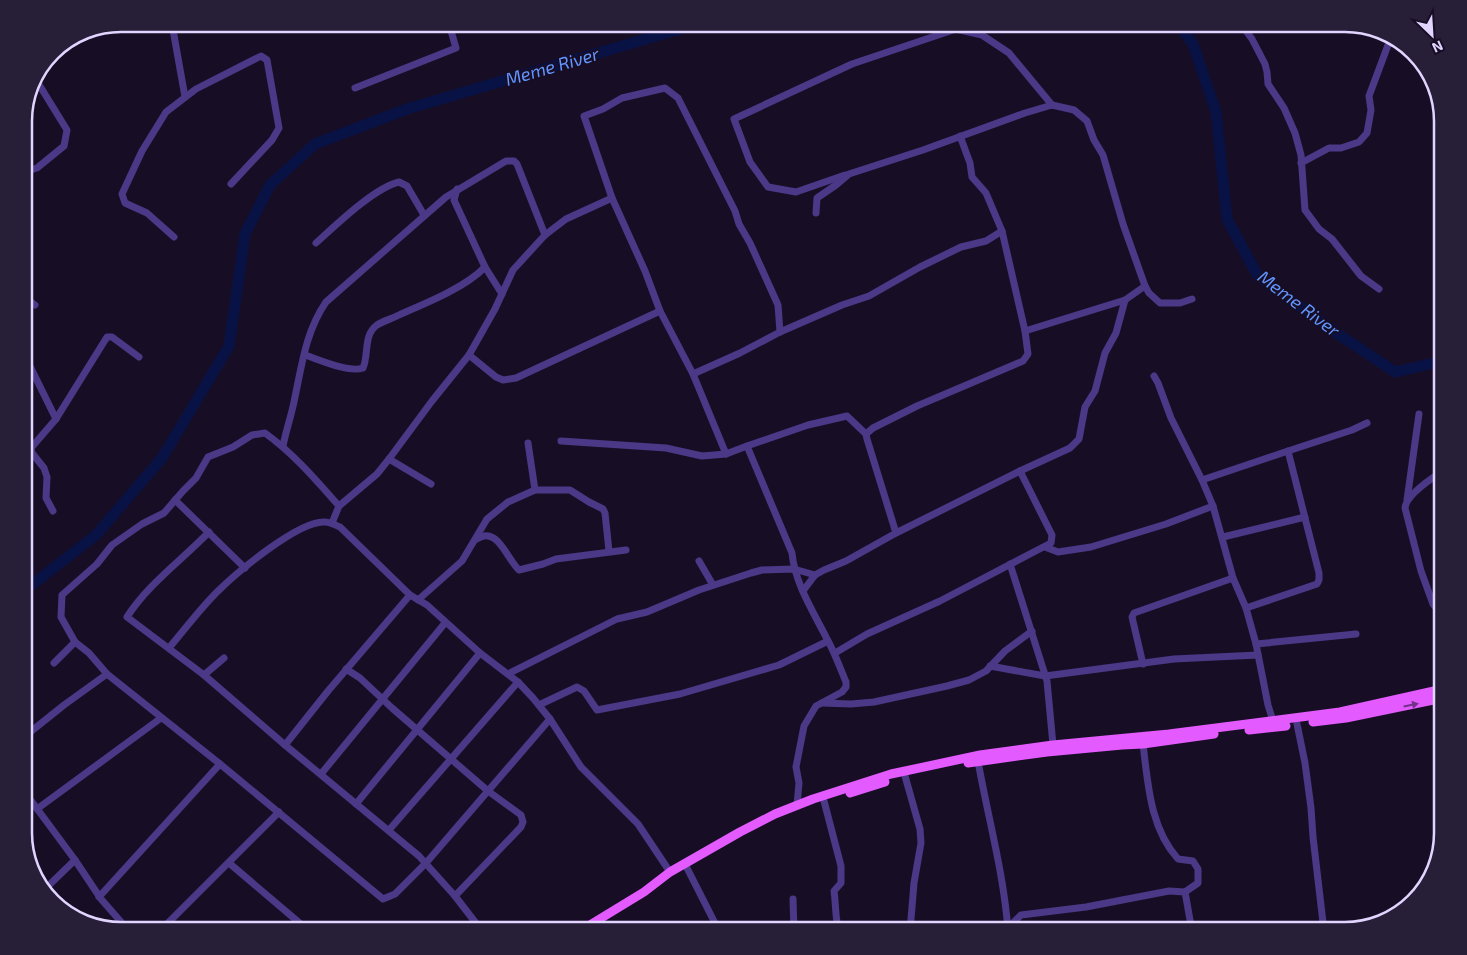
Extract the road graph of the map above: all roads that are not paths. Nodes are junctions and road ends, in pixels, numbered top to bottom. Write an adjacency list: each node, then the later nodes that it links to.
1 (173, 32): 9 (street)
2 (451, 32): 8 (street)
3 (947, 32): 14 (street)
4 (969, 32): 10 (street)
5 (1247, 32): 12 (street)
6 (1389, 44): 12 (street)
7 (40, 86): 13 (street)
8 (354, 88)
9 (185, 97): 15 (street); 24 (street)
10 (1052, 105): 11 (street); 27 (street)
11 (960, 136): 14 (street); 22 (street)
12 (1302, 163): 28 (street)
13 (33, 169)
14 (849, 174): 20 (street)
15 (231, 184)
16 (458, 188): 17 (street); 19 (street); 23 (street)
17 (446, 197): 19 (street); 21 (street)
18 (612, 198): 23 (street); 32 (street); 34 (street)
19 (454, 200): 26 (street)
20 (816, 213)
21 (424, 215): 25 (street); 35 (street)
22 (1002, 231): 33 (street); 34 (street)
23 (545, 235): 29 (street)
24 (174, 237)
25 (316, 243)
26 (485, 267): 29 (street); 35 (street)
27 (1145, 286): 30 (street); 31 (street)
28 (1379, 289)
29 (502, 294): 36 (street)
30 (1192, 299)
31 (1125, 300): 33 (street); 54 (street)
32 (660, 311): 36 (street); 39 (street)
33 (1025, 331): 44 (street)
34 (780, 332): 39 (street)
35 (305, 355): 48 (street)
36 (469, 355): 53 (street)
37 (139, 357): 42 (street)
38 (33, 373): 42 (street)
39 (693, 374): 52 (street)
40 (1154, 376): 56 (street)
41 (1419, 414): 60 (street)
42 (56, 420): 47 (street)
43 (1367, 423): 50 (street)
44 (866, 434): 49 (street); 67 (street)
45 (561, 441): 52 (street)
46 (528, 443): 58 (street)
47 (33, 446)
48 (283, 446): 59 (street); 61 (street)
49 (747, 446): 52 (street); 76 (street)
50 (1288, 451): 56 (street); 64 (street)
51 (33, 454): 63 (street)
52 (726, 454)
53 (390, 459): 57 (street); 61 (street)
54 (1020, 471): 67 (street); 70 (street)
55 (1434, 477): 60 (street)
56 (1202, 480): 62 (street)
57 (431, 484)
58 (536, 490): 69 (street); 72 (street)
59 (175, 500): 66 (street); 89 (street)
60 (1407, 501): 83 (street)
61 (339, 506): 65 (street)
62 (1213, 506): 68 (street); 70 (street)
63 (53, 511)
64 (1304, 517): 68 (street); 84 (street)
65 (332, 523): 75 (street); 81 (street)
66 (209, 532): 75 (street); 91 (street)
67 (896, 533): 77 (street)
68 (1223, 537): 78 (street)
69 (475, 541): 72 (street); 82 (street)
70 (1045, 547): 74 (street)
71 (626, 550): 72 (street)
72 (609, 551)
73 (699, 561): 79 (street)
74 (1010, 564): 86 (street); 93 (street)
75 (245, 568): 91 (street)
76 (794, 569): 77 (street); 79 (street); 80 (street)
77 (815, 575): 80 (street)
78 (1233, 578): 84 (street); 97 (street)
79 (713, 585): 102 (street)
80 (802, 591): 88 (street)
81 (410, 595): 82 (street); 99 (street)
82 (418, 600): 85 (street)
83 (1434, 604)
84 (1246, 608): 90 (street)
85 (445, 622): 92 (street); 106 (street)
86 (1032, 631): 98 (street); 103 (street)
87 (1356, 634): 90 (street)
88 (828, 641): 93 (street); 109 (street)
89 (75, 642): 96 (street); 100 (street)
90 (1256, 644): 94 (street)
91 (169, 648): 101 (street)
92 (480, 653): 102 (street); 114 (street)
93 (834, 653): 108 (street)
94 (1258, 655): 97 (street); 112 (street)
95 (224, 658): 101 (street)
96 (54, 663)
97 (1143, 664): 103 (street)
98 (990, 666): 103 (street); 108 (street)
99 (346, 669): 106 (street); 117 (street)
100 (107, 674): 110 (street); 115 (street)
101 (204, 674): 117 (street)
102 (508, 674): 104 (street)
103 (1045, 676): 118 (street)
104 (518, 682): 109 (street); 119 (street)
105 (1434, 691): 112 (main road)
106 (383, 699): 114 (street); 122 (street)
107 (1434, 700): 113 (main road, one-way to 107)
108 (820, 702): 128 (street)
109 (538, 705): 111 (street)
110 (160, 718): 121 (street); 129 (street)
111 (550, 719): 124 (street); 136 (street)
112 (1273, 721): 118 (main road)
113 (1297, 724): 116 (main road); 155 (street)
114 (417, 728): 119 (street); 127 (street)
115 (33, 730)
116 (1143, 744): 120 (main road); 138 (street)
117 (285, 745): 122 (street)
118 (1053, 745): 128 (main road)
119 (451, 758): 124 (street); 131 (street)
120 (978, 762): 123 (main road); 152 (street)
121 (220, 764): 130 (street); 140 (street)
122 (322, 774): 127 (street)
123 (906, 776): 125 (main road); 151 (street)
124 (488, 790): 134 (street); 139 (street)
125 (824, 801): 135 (main road); 150 (street)
126 (33, 803): 129 (street)
127 (356, 804): 131 (street)
128 (797, 805): 136 (main road)
129 (37, 809): 132 (street)
130 (279, 812): 133 (street); 134 (street)
131 (389, 830): 134 (street)
132 (75, 860): 137 (street); 140 (street)
133 (229, 862): 143 (street); 144 (street)
134 (426, 863): 139 (street)
135 (687, 868): 147 (main road); 148 (street)
136 (670, 872): 146 (main road)
137 (49, 885)
138 (1185, 892): 153 (street); 154 (street)
139 (455, 896): 145 (street)
140 (99, 897): 142 (street)
141 (793, 899): 149 (street)
142 (121, 922)
143 (169, 922)
144 (299, 922)
145 (475, 922)
146 (595, 922)
147 (600, 922)
148 (714, 922)
149 (794, 922)
150 (836, 922)
151 (911, 922)
152 (1007, 922)
153 (1014, 922)
154 (1190, 922)
155 (1323, 922)

